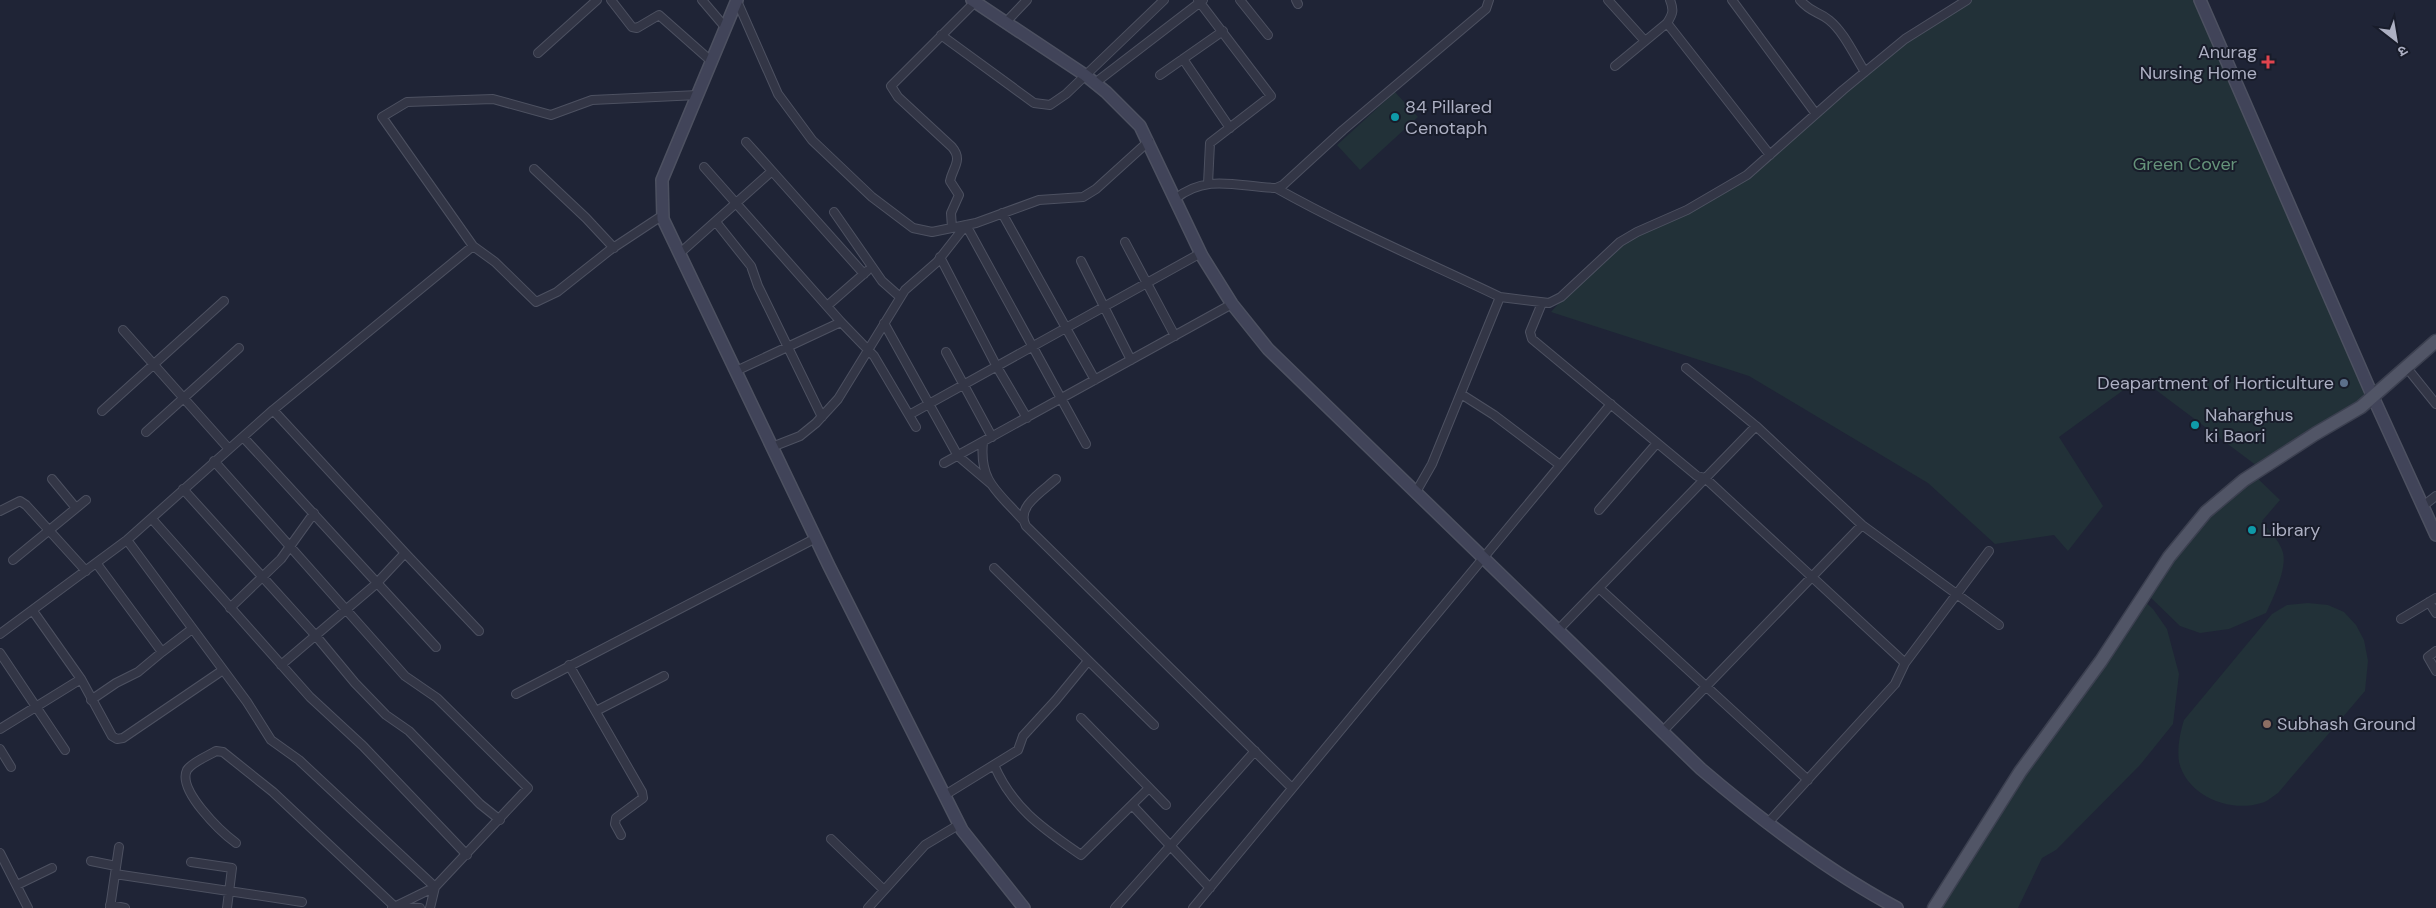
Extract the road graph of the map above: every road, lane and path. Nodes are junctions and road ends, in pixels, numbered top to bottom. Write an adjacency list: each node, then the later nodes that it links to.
1 (597, 0): 24 (street)
2 (611, 0): 26 (street)
3 (702, 0): 19 (street)
4 (737, 0): 19 (street); 50 (street)
5 (1027, 0): 17 (street)
6 (1240, 0): 22 (street)
7 (1488, 0): 42 (street)
8 (1608, 0): 23 (street)
9 (1670, 0): 18 (street)
10 (1732, 0): 33 (street)
11 (1800, 0): 28 (street)
12 (1965, 0): 28 (street)
13 (2200, 0): 88 (street)
14 (974, 1): 17 (street); 21 (street)
15 (1162, 1): 29 (street)
16 (1200, 1): 20 (street); 31 (street)
17 (1006, 22): 29 (street)
18 (1667, 23): 23 (street); 37 (street)
19 (726, 27): 26 (street)
20 (1223, 31): 25 (street); 34 (street)
21 (941, 35): 29 (street); 50 (street)
22 (1268, 36)
23 (1646, 41): 27 (street)
24 (538, 53)
25 (1183, 59): 30 (street); 34 (street)
26 (711, 61): 32 (street)
27 (1615, 66)
28 (1864, 72): 33 (street)
29 (1085, 75): 31 (street)
30 (1160, 75)
31 (1096, 83): 35 (street)
32 (698, 94): 47 (street); 52 (street)
33 (1816, 114): 37 (street)
34 (1230, 128): 41 (street)
35 (1149, 141): 43 (street); 46 (street)
36 (746, 142): 40 (street)
37 (1770, 154): 64 (street)
38 (704, 167): 44 (street)
39 (534, 169): 53 (street)
40 (772, 171): 44 (street); 59 (street)
41 (1208, 184): 42 (street); 43 (street)
42 (1276, 188): 62 (street)
43 (1175, 199): 55 (street)
44 (736, 204): 48 (street); 66 (street)
45 (834, 212): 58 (street)
46 (1002, 213): 49 (street); 70 (street)
47 (663, 215): 53 (street); 54 (street)
48 (716, 222): 54 (street); 74 (street)
49 (966, 225): 50 (street); 56 (street); 75 (street)
50 (952, 228)
51 (1125, 242): 60 (street)
52 (473, 246): 53 (street); 94 (street)
53 (614, 248)
54 (680, 253): 84 (street)
55 (1201, 253): 60 (street); 65 (street)
56 (940, 257): 61 (street); 81 (street)
57 (1081, 261): 67 (street)
58 (872, 267): 59 (street); 61 (street)
59 (864, 274): 66 (street)
60 (1148, 282): 67 (street); 72 (street)
61 (900, 297): 69 (street)
62 (1500, 297): 64 (street); 87 (street)
63 (224, 301): 80 (street)
64 (1542, 303): 92 (street)
65 (1232, 304): 72 (street); 118 (street)
66 (827, 306): 68 (street)
67 (1104, 306): 70 (street); 79 (street)
68 (841, 322): 74 (street); 77 (street)
69 (884, 323): 77 (street); 91 (street)
70 (1065, 328): 75 (street); 85 (street)
71 (123, 330): 80 (street)
72 (1175, 336): 79 (street)
73 (2436, 341): 83 (main road)
74 (788, 346): 84 (street); 97 (street)
75 (1032, 347): 81 (street); 90 (street)
76 (239, 348): 89 (street)
77 (868, 348): 96 (street); 97 (street)
78 (946, 352): 86 (street)
79 (1131, 360): 85 (street)
80 (154, 365): 89 (street); 95 (street)
81 (997, 367): 86 (street); 98 (street)
82 (1686, 368): 100 (street)
83 (2407, 368): 88 (main road); 93 (street)
84 (736, 371): 107 (street)
85 (1095, 380): 90 (street)
86 (964, 385): 91 (street); 103 (street)
87 (1461, 394): 112 (street); 118 (street)
88 (2373, 397): 121 (street); 222 (main road)
89 (183, 398): 101 (street); 108 (street)
90 (1060, 399): 98 (street); 106 (street)
91 (929, 404): 96 (street); 109 (street)
92 (1611, 404): 105 (street); 112 (street)
93 (2436, 404)
94 (272, 410): 102 (street); 135 (street)
95 (102, 412)
96 (909, 415): 99 (street)
97 (822, 417): 107 (street)
98 (1027, 418): 103 (street)
99 (916, 426)
100 (1756, 426): 114 (street); 128 (street)
101 (146, 432)
102 (243, 436): 108 (street); 125 (street)
103 (992, 437): 104 (street)
104 (983, 442): 109 (street); 116 (street)
105 (1657, 443): 114 (street); 123 (street)
106 (1086, 444)
107 (772, 447): 131 (street)
108 (229, 449): 110 (street)
109 (958, 456): 111 (street); 116 (street)
110 (214, 461): 117 (street); 133 (street)
111 (944, 463)
112 (1560, 465): 136 (street)
113 (52, 478): 122 (street)
114 (1705, 478): 142 (street); 144 (street)
115 (1056, 479): 127 (street)
116 (991, 484): 127 (street)
117 (182, 489): 126 (street); 141 (street)
118 (1416, 492): 136 (street)
119 (2436, 496): 121 (street)
120 (86, 500): 122 (street)
121 (2423, 506): 130 (street)
122 (76, 508): 129 (street)
123 (1599, 510)
124 (0, 511): 129 (street)
125 (314, 513): 133 (street); 143 (street)
126 (152, 519): 132 (street); 147 (street)
127 (1022, 519): 181 (street)
128 (1862, 525): 142 (street); 145 (street)
129 (49, 529): 137 (street); 140 (street)
130 (2436, 536)
131 (816, 538): 165 (street); 187 (street)
132 (127, 540): 138 (street); 153 (street)
133 (291, 547): 141 (street); 149 (street)
134 (1988, 551): 145 (street)
135 (405, 553): 143 (street); 155 (street)
136 (1484, 556): 154 (street); 186 (street)
137 (12, 560)
138 (97, 564): 140 (street); 160 (street)
139 (994, 568): 162 (street)
140 (86, 571): 148 (street)
141 (262, 576): 147 (street); 157 (street)
142 (1812, 579): 163 (street); 170 (street)
143 (376, 584): 149 (street); 158 (street)
144 (1599, 588): 154 (street); 170 (street)
145 (1958, 594): 152 (street); 163 (street)
146 (2433, 600): 150 (street); 151 (street)
147 (230, 608): 164 (street)
148 (33, 611): 156 (street); 169 (street)
149 (346, 611): 157 (street); 190 (street)
150 (2436, 612)
151 (2401, 619)
152 (1998, 626)
153 (192, 629): 160 (street); 166 (street)
154 (1559, 629): 178 (street)
155 (479, 631)
156 (0, 634)
157 (316, 636): 164 (street); 190 (street)
158 (436, 648)
159 (2436, 651): 167 (street)
160 (162, 652): 172 (street)
161 (0, 653): 173 (street)
162 (1088, 661): 176 (street); 182 (street)
163 (1905, 663): 184 (street)
164 (281, 665): 199 (street)
165 (569, 665): 171 (street); 174 (street)
166 (223, 670): 172 (street); 205 (street)
167 (2436, 671)
168 (664, 676): 174 (street)
169 (81, 680): 172 (street); 173 (street)
170 (1706, 686): 178 (street); 184 (street)
171 (516, 694)
172 (91, 700)
173 (37, 707): 177 (street); 180 (street)
174 (596, 711): 193 (street)
175 (1081, 718): 185 (street)
176 (1154, 726)
177 (0, 729)
178 (1663, 731): 192 (street)
179 (0, 749): 183 (street)
180 (65, 750)
181 (1255, 751): 186 (street); 196 (street)
182 (994, 765): 187 (street); 188 (street)
183 (11, 767)
184 (1808, 780): 192 (street)
185 (1149, 788): 188 (street); 189 (street)
186 (1292, 788): 206 (street)
187 (945, 795): 191 (street)
188 (1132, 805): 196 (street)
189 (1166, 805)
190 (500, 820): 199 (street)
191 (960, 824): 207 (street); 218 (street)
192 (1767, 824): 221 (street)
193 (621, 836)
194 (831, 839): 207 (street)
195 (236, 844): 211 (street)
196 (1170, 846): 206 (street); 219 (street)
197 (119, 847): 203 (street)
198 (0, 853): 204 (street)
199 (467, 855): 205 (street)
200 (91, 861): 203 (street)
201 (191, 862): 208 (street)
202 (52, 868): 204 (street)
203 (115, 870): 208 (street); 210 (street)
204 (17, 885): 212 (street)
205 (435, 887): 211 (street); 216 (street)
206 (1210, 888): 220 (street)
207 (884, 890): 217 (street)
208 (230, 891): 209 (street); 214 (street)
209 (302, 902)
210 (110, 907): 213 (street)
211 (393, 907): 215 (street)
212 (28, 908)
213 (125, 908)
214 (228, 908)
215 (420, 908)
216 (430, 908)
217 (868, 908)
218 (1024, 908)
219 (1115, 908)
220 (1193, 908)
221 (1897, 908)
222 (1934, 908)

